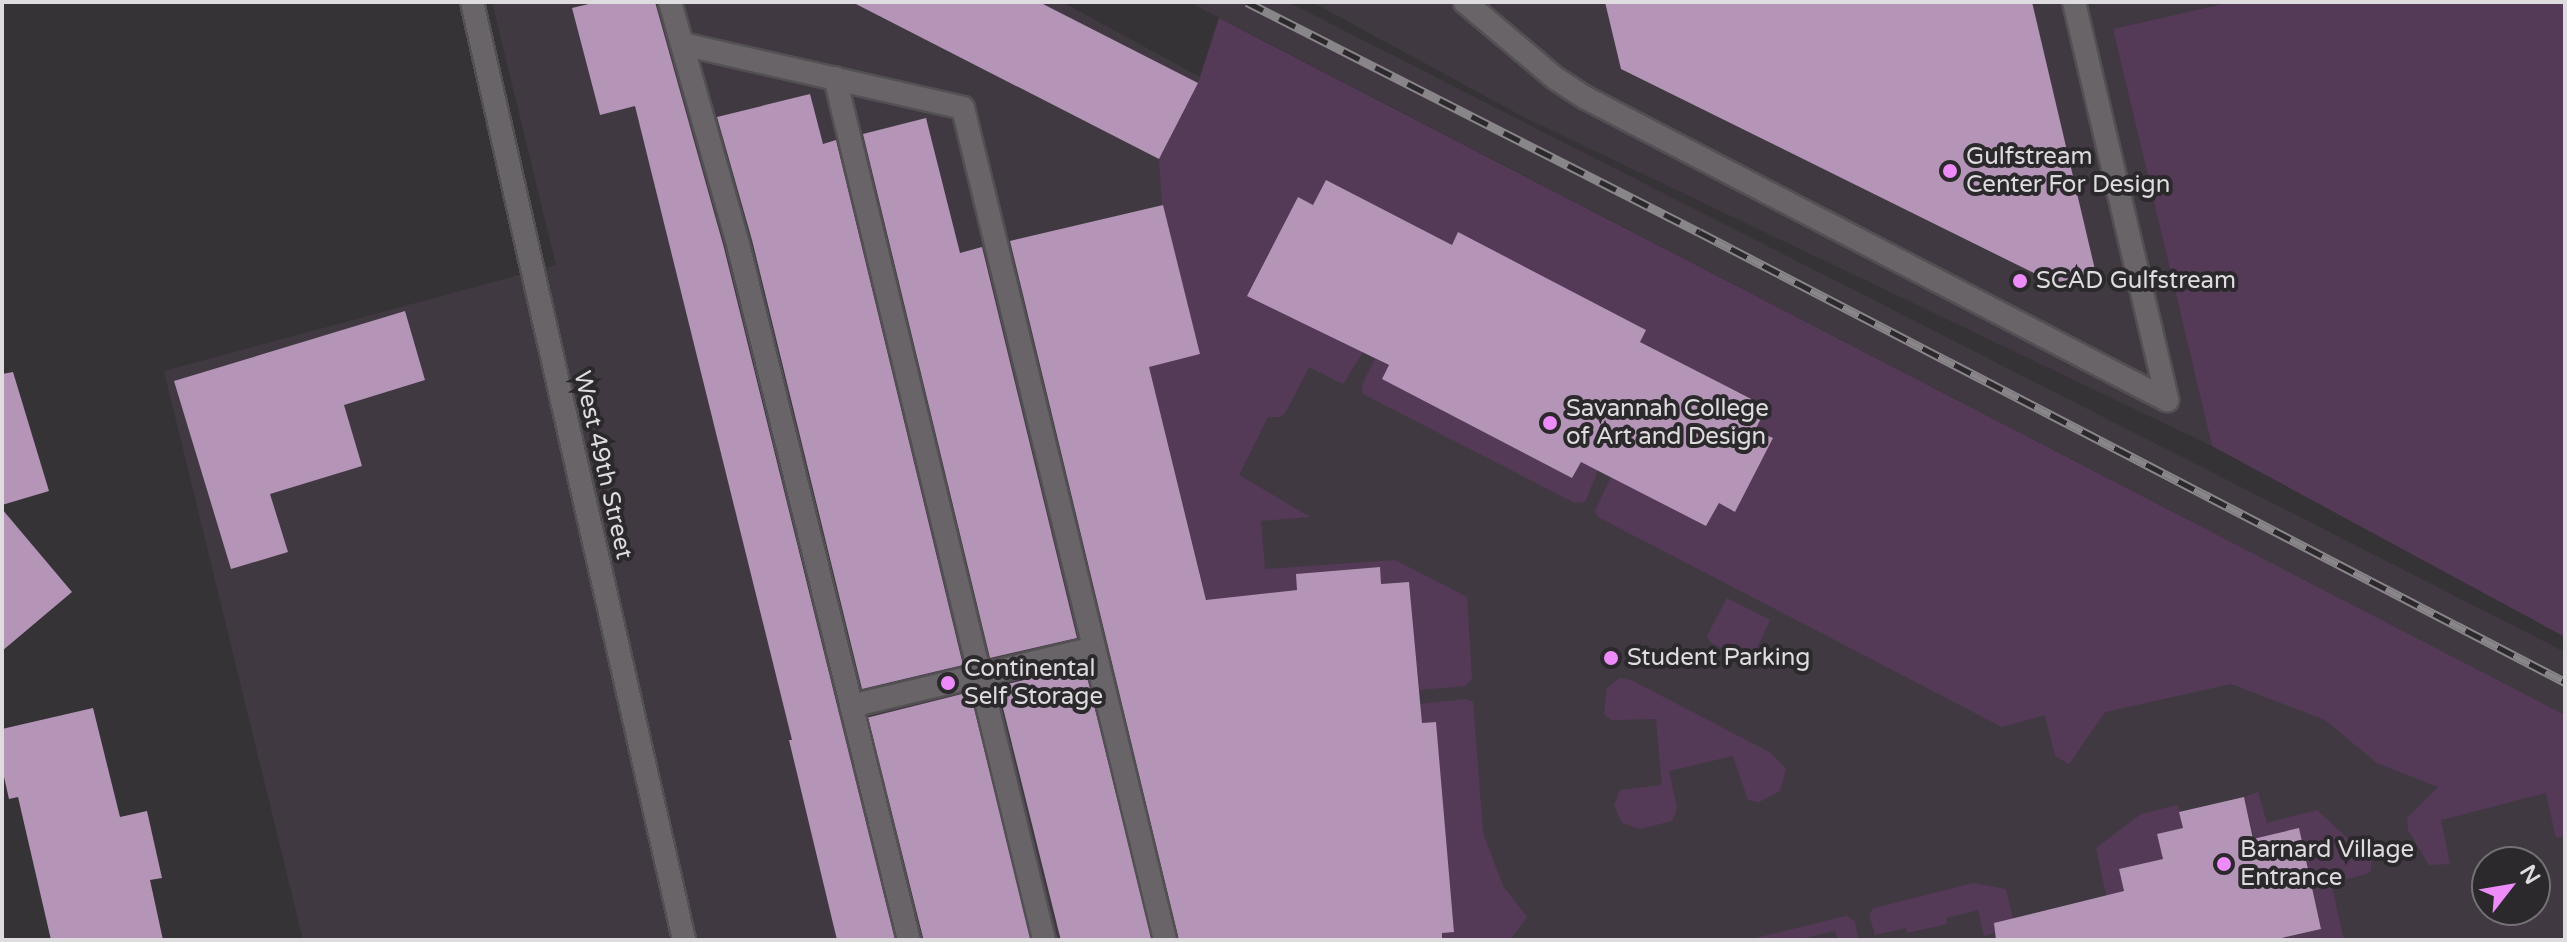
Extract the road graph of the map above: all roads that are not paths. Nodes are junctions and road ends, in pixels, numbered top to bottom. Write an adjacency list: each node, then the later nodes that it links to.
1 (472, 2): 10 (street, West 49th Street)
2 (670, 2): 5 (street)
3 (1465, 2): 4 (street)
4 (2074, 2)
5 (682, 44): 6 (street); 9 (street)
6 (835, 78): 7 (street); 8 (street)
7 (1094, 648): 8 (street); 13 (street)
8 (978, 676): 9 (street); 12 (street)
9 (851, 706): 11 (street)
10 (684, 940)
11 (909, 940)
12 (1044, 940)
13 (1165, 940)

